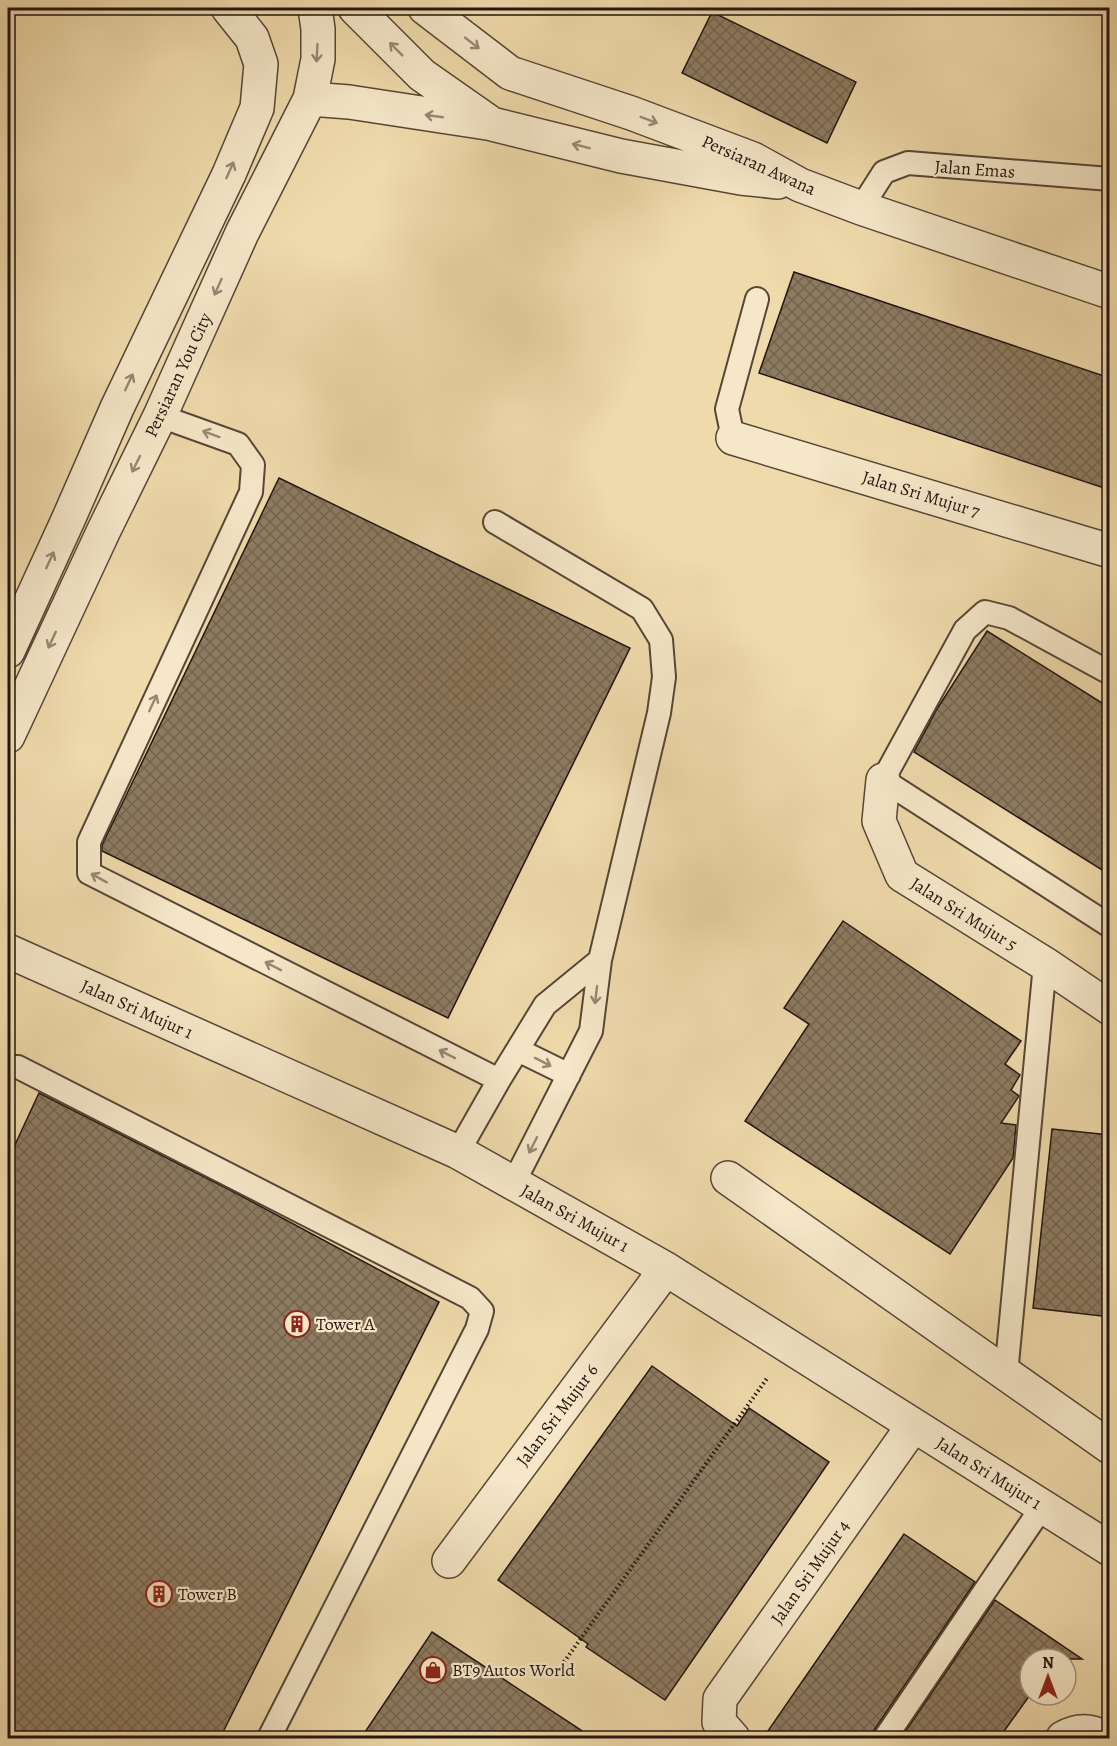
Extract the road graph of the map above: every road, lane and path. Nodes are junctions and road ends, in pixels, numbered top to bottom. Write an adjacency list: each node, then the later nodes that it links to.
1 (315, 8): 5 (street, Persiaran You City, one-way to 5)
2 (355, 8): 6 (street, Persiaran Awana, one-way to 2)
3 (425, 8): 8 (street, Persiaran Awana, one-way to 8)
4 (229, 9): 16 (street, one-way to 4)
5 (310, 99): 6 (street, one-way to 5); 12 (street, Persiaran You City, one-way to 12)
6 (492, 124): 8 (street, Persiaran Awana, one-way to 6)
7 (1110, 179): 9 (lane, Jalan Emas)
8 (800, 185): 9 (street, Persiaran Awana)
9 (861, 208): 10 (street, Persiaran Awana)
10 (1110, 292)
11 (757, 299): 13 (lane)
12 (160, 416): 18 (street, Persiaran You City, one-way to 18); 28 (lane, one-way to 12)
13 (733, 438): 15 (street, Jalan Sri Mujur 7)
14 (495, 522): 22 (lane)
15 (1110, 551)
16 (8, 651)
17 (1110, 673): 19 (lane)
18 (8, 736)
19 (883, 780): 20 (lane); 23 (street, Jalan Sri Mujur 5)
20 (1110, 926)
21 (8, 951): 29 (street, Jalan Sri Mujur 1)
22 (600, 960): 25 (lane); 27 (lane, one-way to 27)
23 (1045, 964): 24 (street, Jalan Sri Mujur 5); 34 (lane)
24 (1110, 1008)
25 (518, 1050): 27 (lane, one-way to 27); 28 (lane)
26 (8, 1067): 42 (lane)
27 (569, 1076): 31 (lane, one-way to 31)
28 (499, 1080): 29 (lane)
29 (458, 1152): 31 (street, Jalan Sri Mujur 1)
30 (728, 1178): 34 (street)
31 (513, 1184): 32 (street, Jalan Sri Mujur 1)
32 (666, 1269): 33 (street, Jalan Sri Mujur 1); 39 (street, Jalan Sri Mujur 6)
33 (789, 1347): 35 (street, Jalan Sri Mujur 1); 40 (path)
34 (1006, 1374): 36 (street)
35 (913, 1425): 37 (street, Jalan Sri Mujur 1); 41 (street, Jalan Sri Mujur 4)
36 (1110, 1447)
37 (1042, 1507): 38 (street, Jalan Sri Mujur 1); 43 (lane)
38 (1110, 1549)
39 (449, 1561)
40 (564, 1662)
41 (726, 1730)
42 (269, 1738)
43 (885, 1738)
44 (1063, 1738): 45 (street)
45 (1105, 1738)

